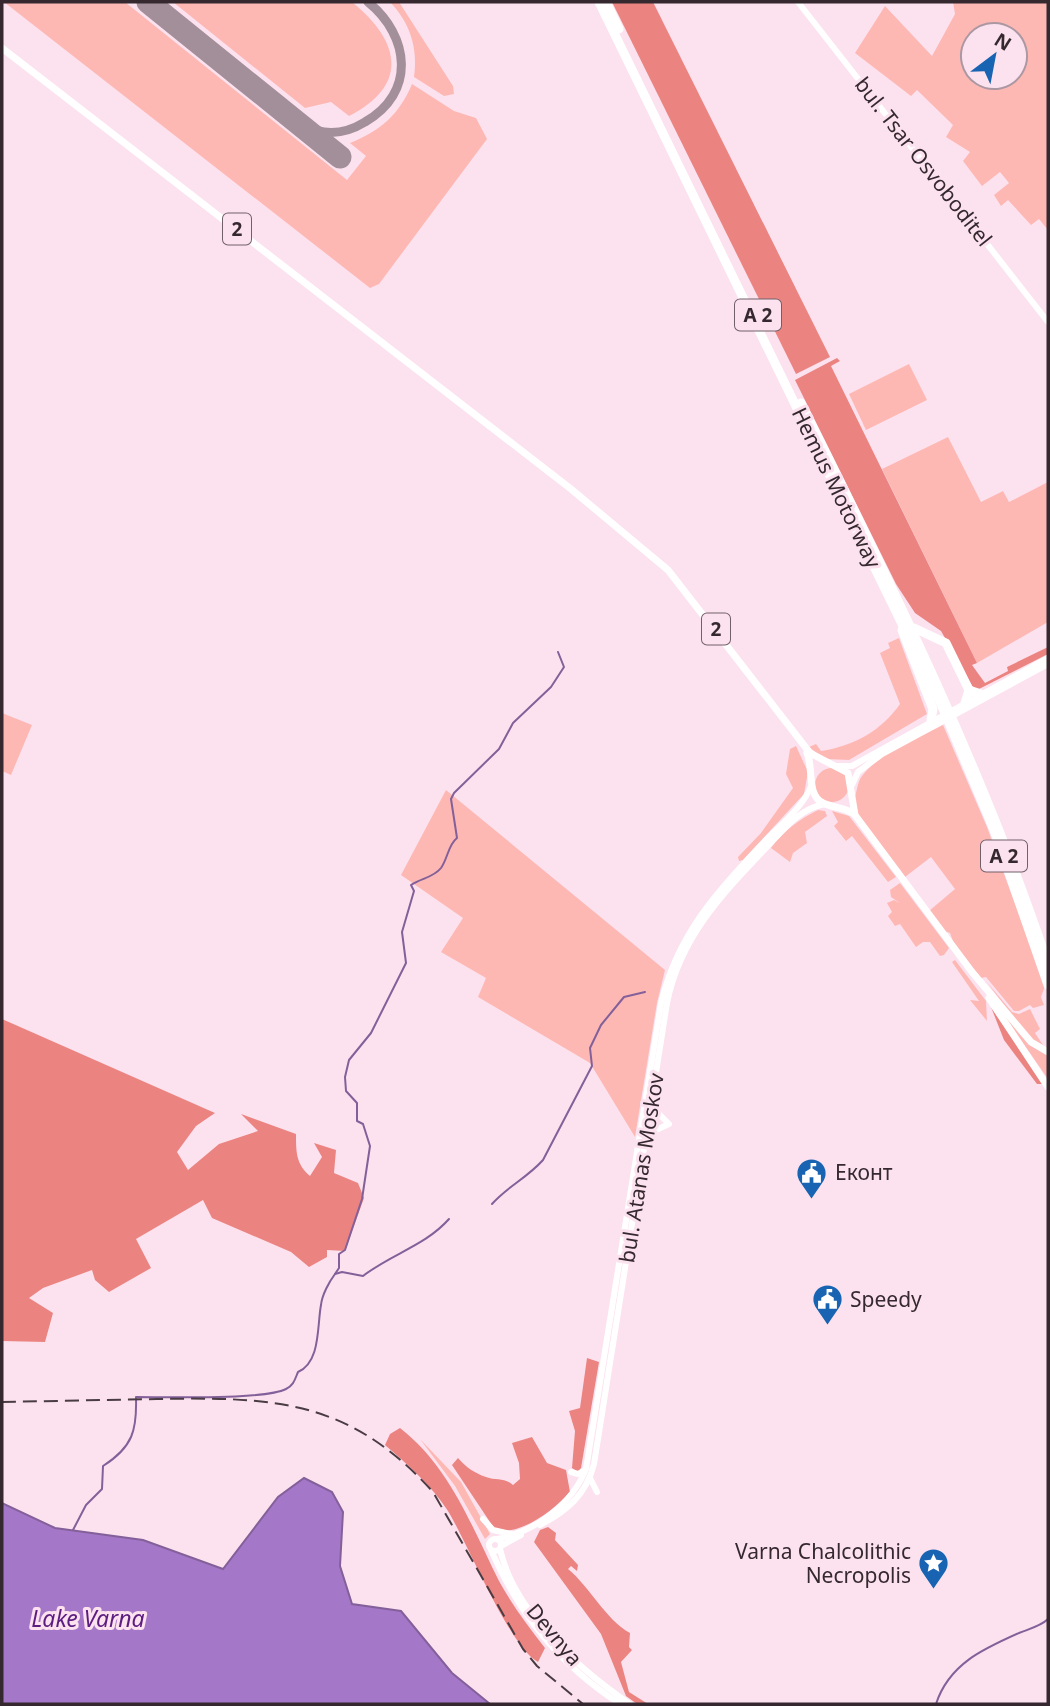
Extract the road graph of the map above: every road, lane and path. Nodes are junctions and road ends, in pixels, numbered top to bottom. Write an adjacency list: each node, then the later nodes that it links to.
1 (599, 2): 6 (highway, Hemus Motorway / A 2)
2 (798, 2): 5 (main road, bul. Tsar Osvoboditel)
3 (608, 5): 7 (highway, Hemus Motorway / A 2)
4 (2, 48): 18 (main road, 2)
5 (1048, 322)
6 (900, 618): 14 (highway, Hemus Motorway / A 2); 16 (highway)
7 (913, 627): 8 (highway); 9 (highway, Hemus Motorway / A 2)
8 (939, 639): 9 (highway); 12 (highway)
9 (927, 657): 14 (highway, Hemus Motorway / A 2)
10 (1048, 658): 13 (main road)
11 (1048, 664): 21 (main road)
12 (969, 690): 13 (highway); 15 (highway)
13 (981, 694): 15 (main road)
14 (944, 703): 17 (highway, Hemus Motorway / A 2)
15 (965, 703): 16 (main road)
16 (931, 720): 19 (main road)
17 (955, 727): 25 (highway, Hemus Motorway / A 2); 27 (highway, Hemus Motorway / A 2)
18 (803, 745): 19 (main road, 2); 20 (main road, 2)
19 (836, 765): 20 (main road); 21 (main road, 2)
20 (812, 781): 22 (main road, 2); 24 (main road, bul. Atanas Moskov)
21 (852, 788): 22 (main road); 23 (main road, 2)
22 (830, 805): 23 (main road, 2); 24 (main road, bul. Atanas Moskov)
23 (855, 815): 26 (main road, 2)
24 (742, 869): 30 (main road, bul. Atanas Moskov); 32 (main road, bul. Atanas Moskov)
25 (1048, 964)
26 (972, 972): 28 (main road, 2); 29 (main road, 2)
27 (1048, 985)
28 (1048, 1052)
29 (1048, 1087)
30 (653, 1095): 31 (main road, bul. Atanas Moskov); 31 (main road)
31 (645, 1143): 34 (main road, bul. Atanas Moskov)
32 (586, 1469): 33 (main road); 37 (main road, bul. Atanas Moskov)
33 (570, 1472)
34 (590, 1478): 35 (main road); 37 (main road, bul. Atanas Moskov)
35 (597, 1492)
36 (482, 1519): 37 (main road)
37 (514, 1536): 38 (main road, bul. Atanas Moskov); 40 (main road)
38 (499, 1544): 39 (main road, bul. Atanas Moskov); 39 (main road); 40 (main road, Devnya)
39 (492, 1550): 41 (main road, Devnya)
40 (509, 1572): 42 (main road, Devnya)
41 (620, 1704)
42 (630, 1704)

